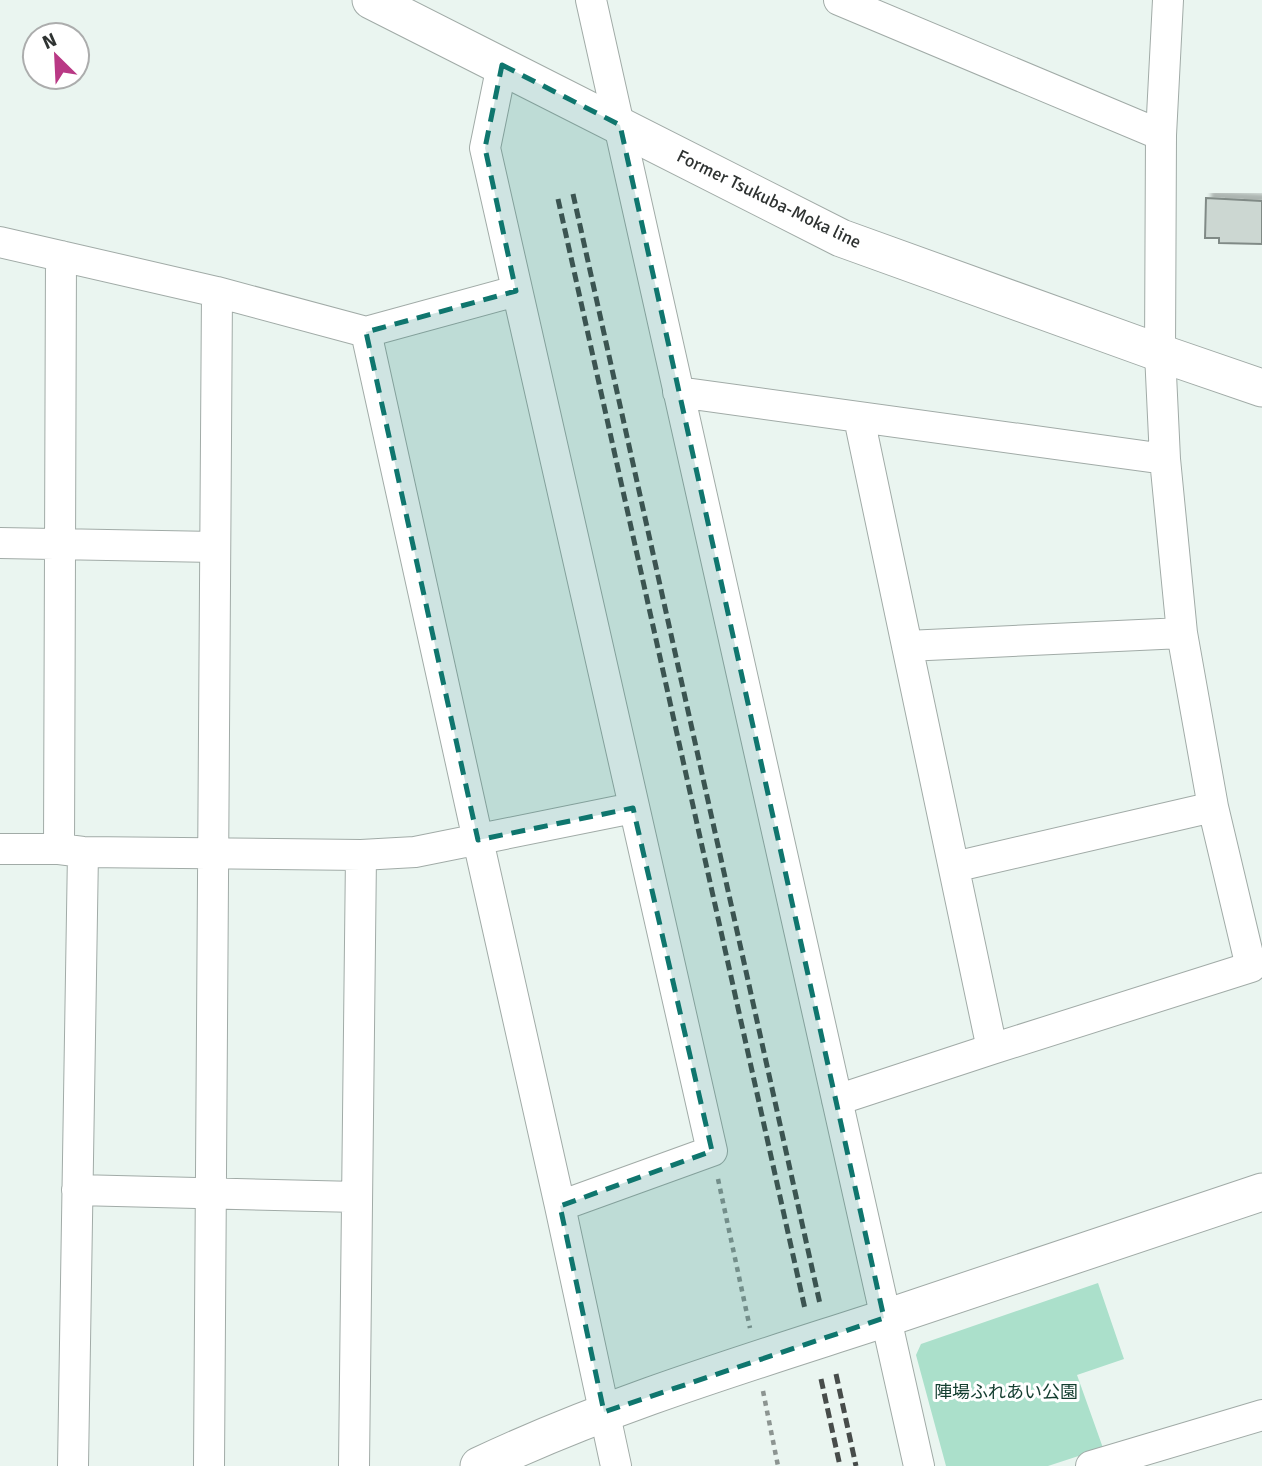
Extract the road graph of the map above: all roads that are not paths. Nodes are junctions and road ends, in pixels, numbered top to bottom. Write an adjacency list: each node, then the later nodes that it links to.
1 (371, 0): 5 (street, Former Tsukuba-Moka line)
2 (591, 0): 6 (street)
3 (839, 0): 7 (street)
4 (1168, 0): 7 (street)
5 (502, 65): 6 (street, Former Tsukuba-Moka line); 10 (street)
6 (620, 125): 13 (street, Former Tsukuba-Moka line); 15 (street)
7 (1161, 135): 13 (street)
8 (0, 242): 9 (street)
9 (61, 256): 11 (street); 19 (street)
10 (516, 291): 12 (street); 24 (street)
11 (217, 292): 12 (street); 20 (street)
12 (366, 332): 25 (street)
13 (1160, 353): 14 (street, Former Tsukuba-Moka line); 17 (street)
14 (1262, 388)
15 (678, 392): 16 (street); 32 (street)
16 (859, 418): 17 (street); 22 (street)
17 (1165, 459): 21 (street)
18 (0, 543): 19 (street)
19 (60, 544): 20 (street); 27 (street)
20 (215, 547): 28 (street)
21 (1182, 633): 22 (street); 23 (street)
22 (907, 646): 30 (street)
23 (1213, 807): 30 (street); 31 (street)
24 (633, 808): 25 (street); 37 (street)
25 (478, 840): 29 (street); 37 (street)
26 (0, 849): 27 (street)
27 (71, 851): 28 (street); 33 (street)
28 (213, 853): 29 (street); 35 (street)
29 (361, 855): 36 (street)
30 (954, 867): 31 (street)
31 (992, 1049): 32 (street)
32 (837, 1100): 38 (street)
33 (77, 1189): 35 (street); 41 (street)
34 (1262, 1192): 38 (street)
35 (211, 1194): 36 (street); 42 (street)
36 (357, 1197): 43 (street)
37 (560, 1206): 39 (street)
38 (884, 1318): 39 (street); 46 (street)
39 (604, 1412): 44 (street); 45 (street)
40 (1262, 1415): 47 (street)
41 (73, 1466)
42 (209, 1466)
43 (355, 1466)
44 (479, 1466)
45 (615, 1466)
46 (919, 1466)
47 (1091, 1466)

